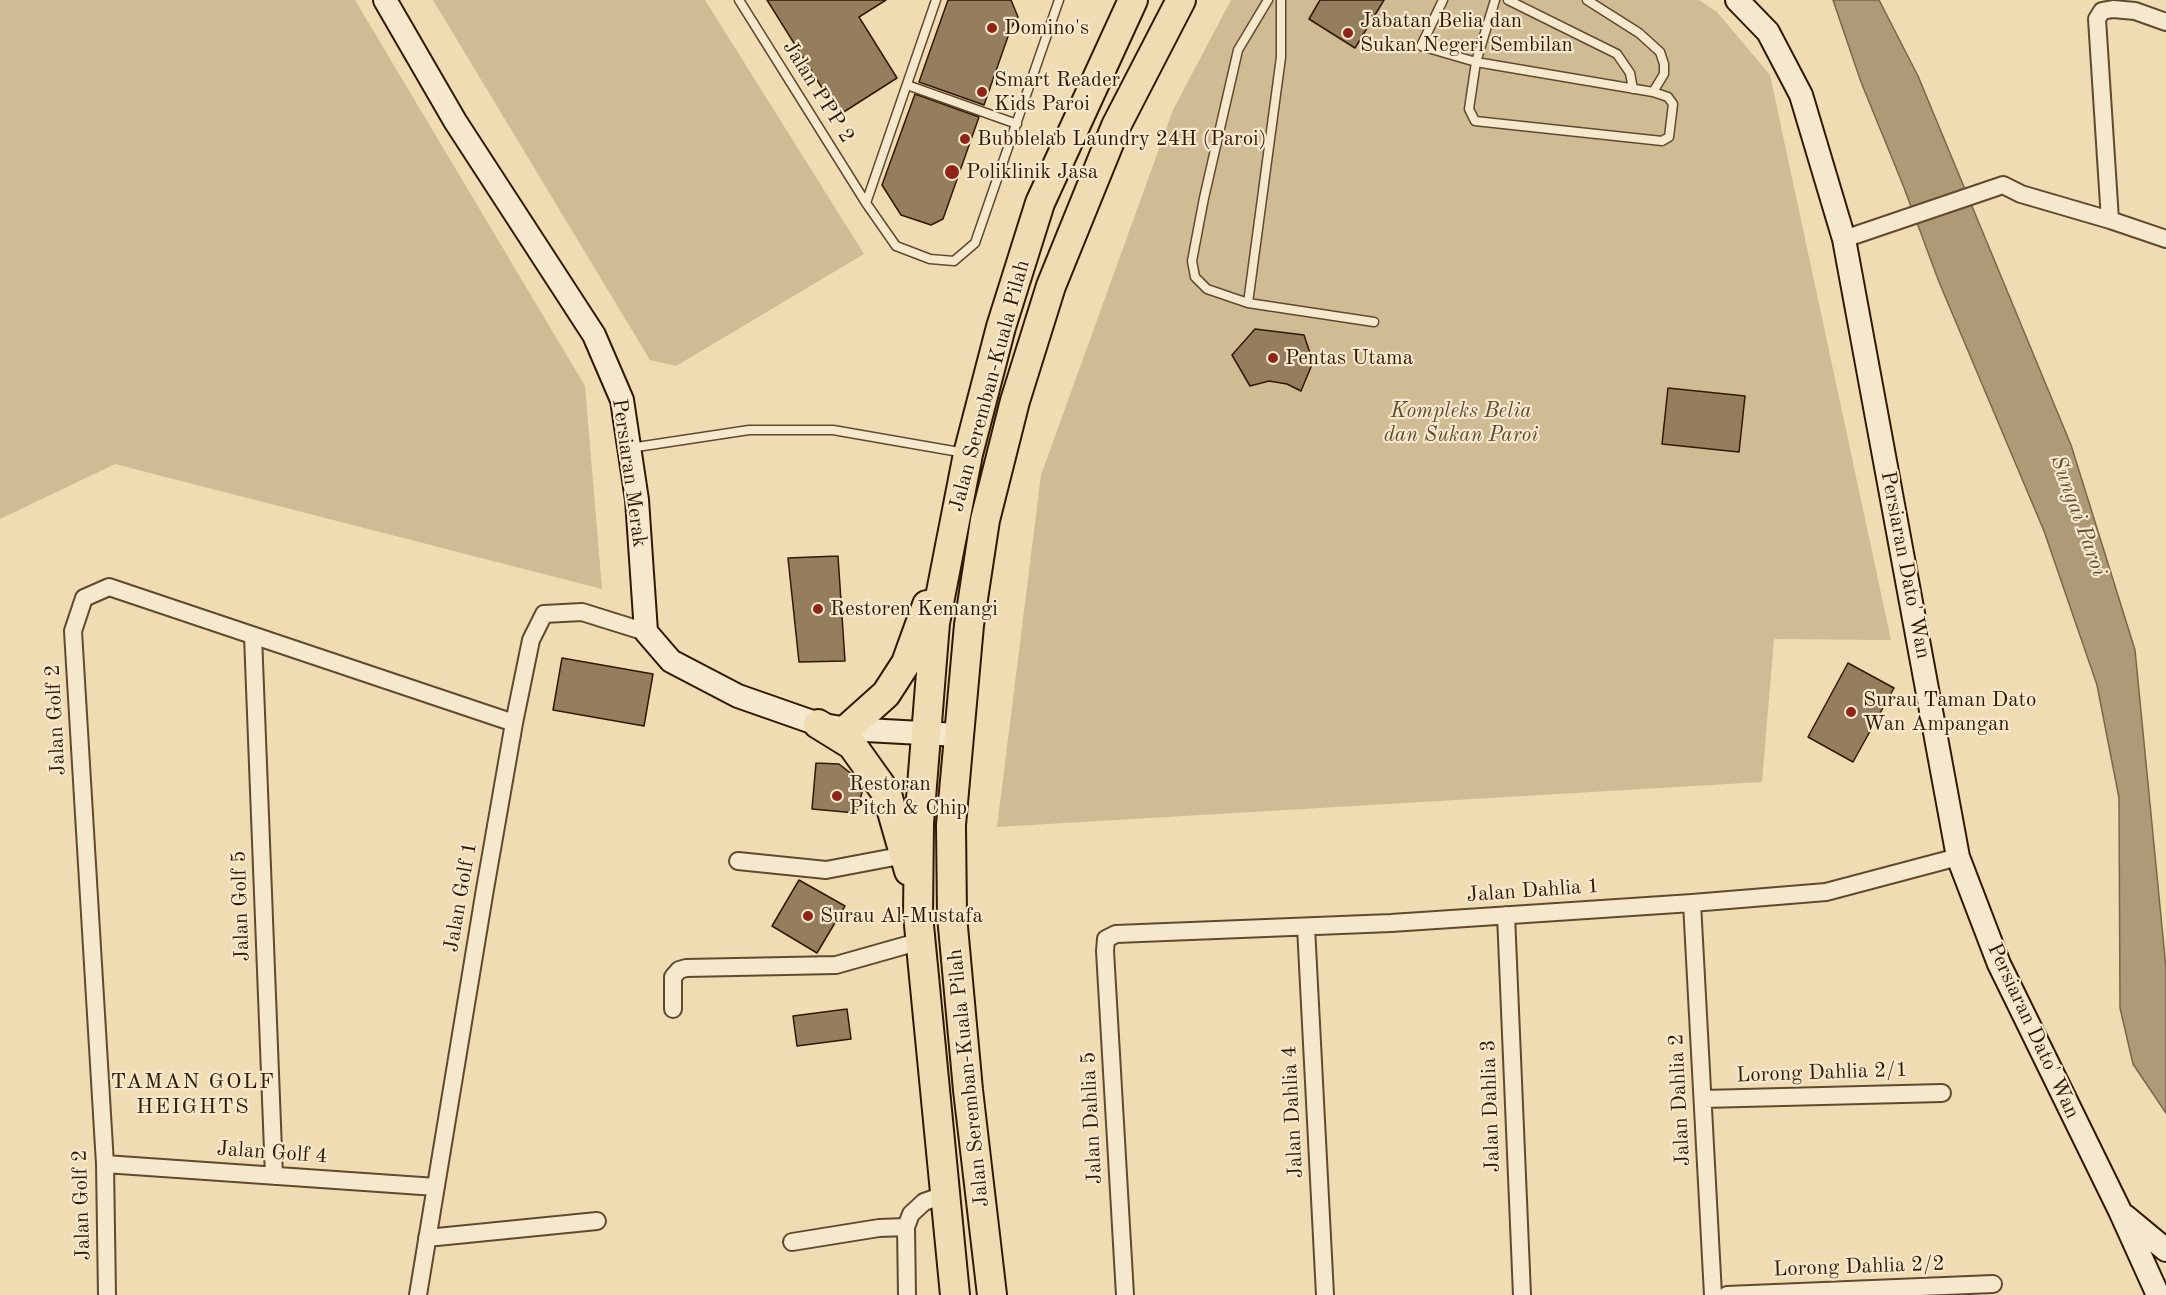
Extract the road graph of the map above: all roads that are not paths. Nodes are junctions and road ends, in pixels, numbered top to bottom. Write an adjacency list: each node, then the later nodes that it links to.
1 (385, 0): 26 (street, Persiaran Merak)
2 (739, 0): 20 (lane, Jalan PPP 2)
3 (936, 0): 16 (lane)
4 (1059, 0): 19 (lane)
5 (1133, 0): 27 (highway, Jalan Seremban-Kuala Pilah)
6 (1181, 0): 34 (highway, Jalan Seremban-Kuala Pilah)
7 (1268, 0): 24 (lane)
8 (1281, 0): 24 (lane)
9 (1443, 0): 15 (lane)
10 (1495, 0): 15 (lane)
11 (1508, 0): 17 (lane)
12 (1587, 0): 18 (lane)
13 (1737, 0): 22 (street, Persiaran Dato' Wan)
14 (2166, 22): 21 (street)
15 (1476, 62): 17 (lane); 18 (lane)
16 (907, 85): 19 (lane); 20 (lane)
17 (1633, 89): 18 (lane)
18 (1653, 92)
19 (1017, 124): 20 (lane, Jalan PPP 2)
20 (866, 203)
21 (2110, 220): 22 (street); 23 (street)
22 (1844, 239): 36 (street, Persiaran Dato' Wan)
23 (2166, 239)
24 (1248, 303): 25 (lane)
25 (1374, 322)
26 (630, 448): 27 (lane); 28 (street, Persiaran Merak)
27 (965, 465): 32 (highway); 33 (highway, Jalan Seremban-Kuala Pilah)
28 (646, 632): 30 (street, Jalan Golf 1); 31 (street)
29 (253, 636): 30 (street, Jalan Golf 2); 48 (street, Jalan Golf 2); 49 (street, Jalan Golf 5)
30 (514, 723): 50 (street, Jalan Golf 1)
31 (818, 724): 32 (street); 35 (highway)
32 (847, 729): 33 (street)
33 (927, 734): 34 (street); 41 (highway, Jalan Seremban-Kuala Pilah)
34 (959, 735): 43 (highway, Jalan Seremban-Kuala Pilah)
35 (905, 855): 37 (street); 41 (highway)
36 (1958, 857): 38 (street, Jalan Dahlia 1); 52 (street, Persiaran Dato' Wan)
37 (738, 861)
38 (1692, 903): 39 (street, Jalan Dahlia 1); 46 (street, Jalan Dahlia 2)
39 (1506, 915): 40 (street, Jalan Dahlia 1); 68 (street, Jalan Dahlia 3)
40 (1306, 927): 42 (street, Jalan Dahlia 1); 67 (street, Jalan Dahlia 4)
41 (920, 928): 44 (street); 47 (highway, Jalan Seremban-Kuala Pilah)
42 (1106, 939): 66 (street, Jalan Dahlia 5)
43 (960, 1002): 47 (highway); 65 (highway, Jalan Seremban-Kuala Pilah)
44 (673, 1009)
45 (1942, 1093): 46 (street, Lorong Dahlia 2/1)
46 (1703, 1099): 69 (street, Jalan Dahlia 2)
47 (937, 1110): 51 (highway, Jalan Seremban-Kuala Pilah)
48 (105, 1164): 49 (street, Jalan Golf 4); 61 (street, Jalan Golf 2)
49 (274, 1176): 50 (street, Jalan Golf 4)
50 (436, 1188): 55 (street, Jalan Golf 1)
51 (946, 1194): 54 (street); 64 (highway, Jalan Seremban-Kuala Pilah)
52 (2120, 1211): 57 (street); 60 (street, Persiaran Dato' Wan)
53 (597, 1221): 55 (street)
54 (906, 1227): 56 (street); 63 (street)
55 (427, 1238): 62 (street, Jalan Golf 1)
56 (792, 1242)
57 (2166, 1250)
58 (1993, 1284): 59 (street, Lorong Dahlia 2/2)
59 (1918, 1291): 70 (street, Lorong Dahlia 2/2)
60 (2161, 1294)
61 (107, 1295)
62 (418, 1295)
63 (907, 1295)
64 (955, 1295)
65 (992, 1295)
66 (1125, 1295)
67 (1325, 1295)
68 (1522, 1295)
69 (1713, 1295)
70 (1727, 1295)

